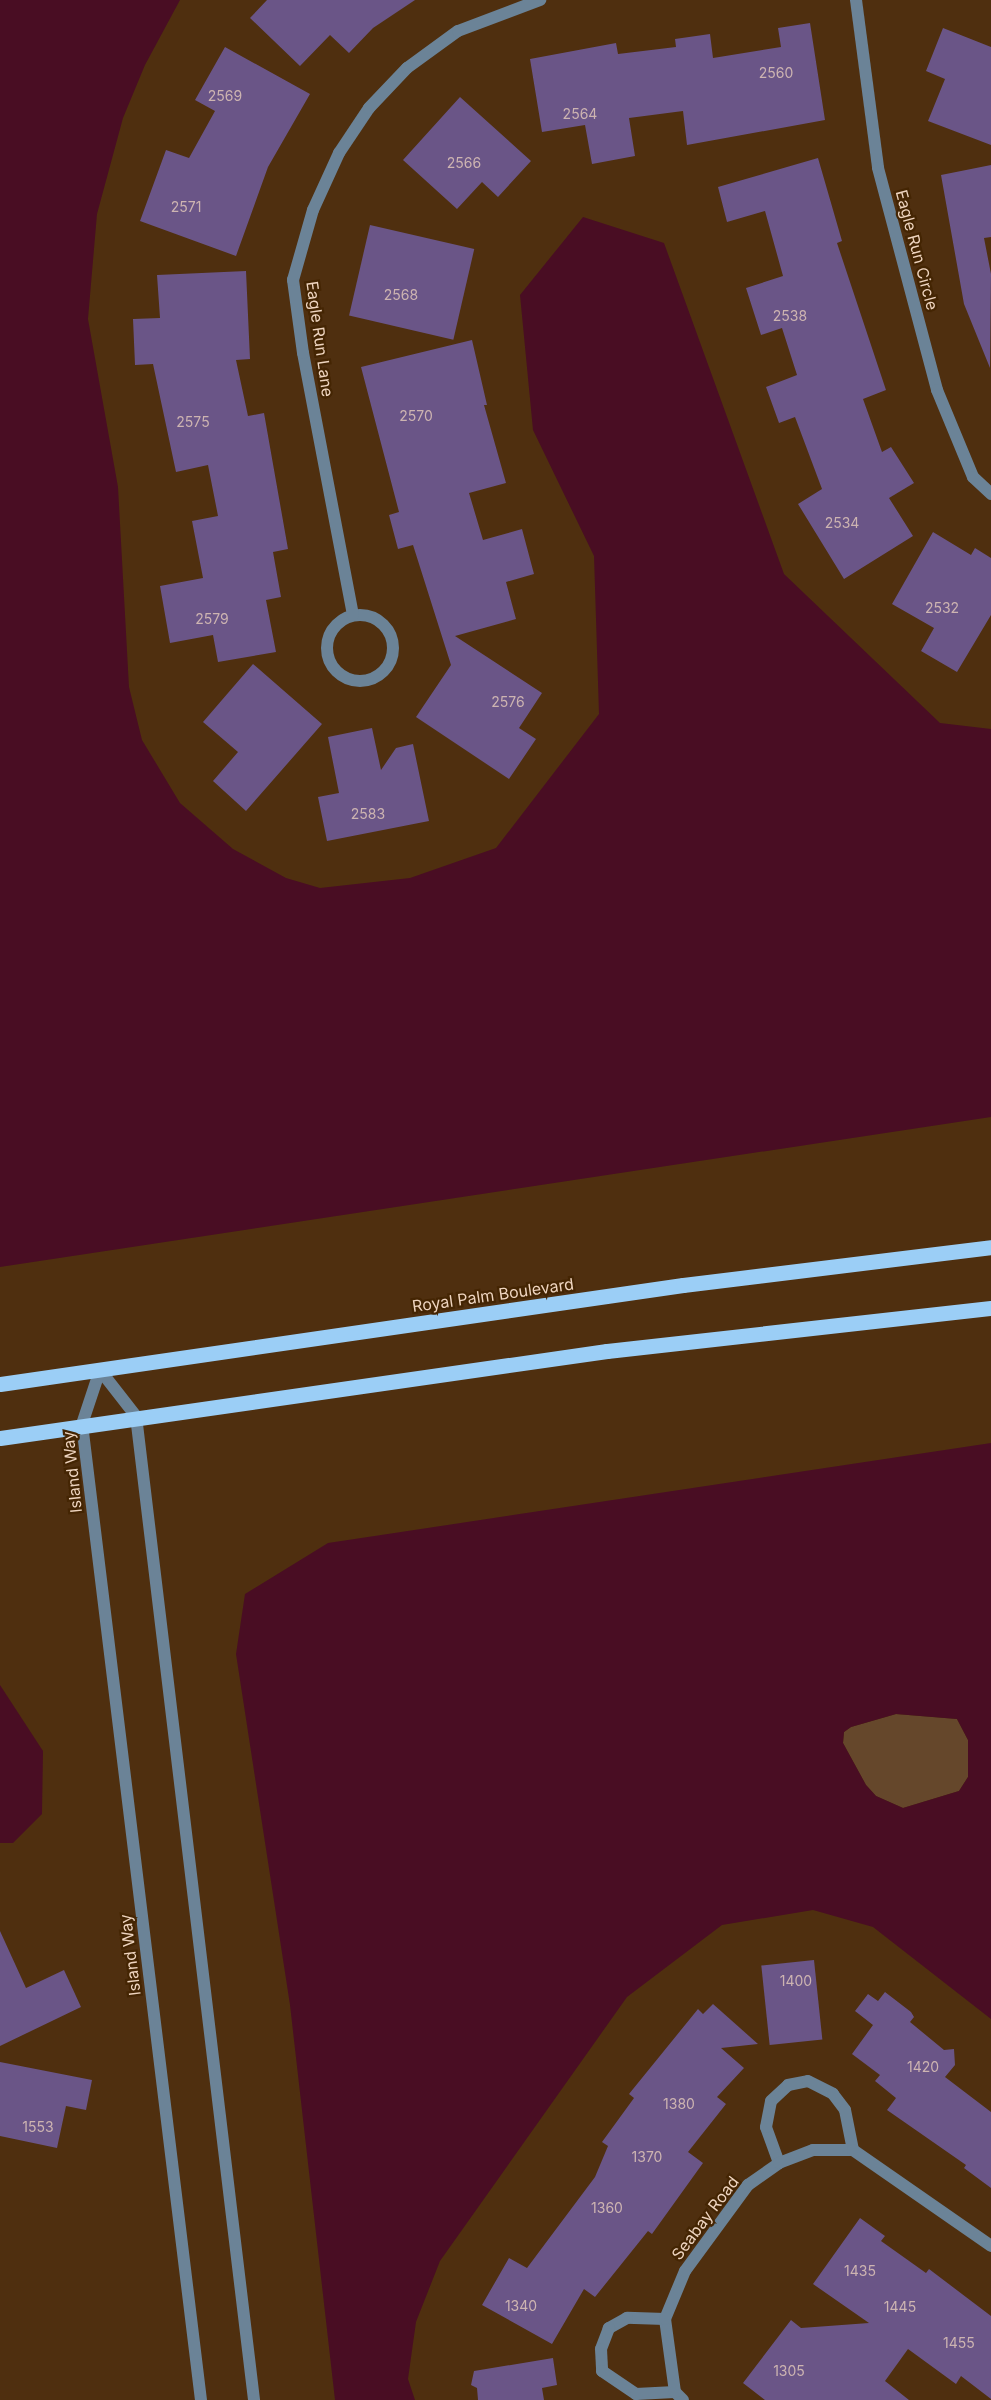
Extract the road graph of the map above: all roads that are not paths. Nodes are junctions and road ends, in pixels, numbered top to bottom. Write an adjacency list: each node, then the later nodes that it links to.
1 (540, 0): 4 (street, Eagle Run Lane)
2 (856, 0): 3 (street, Eagle Run Circle)
3 (991, 494)
4 (353, 615): 4 (street)
5 (991, 1247): 7 (main road, Royal Palm Boulevard)
6 (991, 1308): 9 (main road)
7 (100, 1370): 8 (main road, Royal Palm Boulevard); 9 (street); 10 (street, Island Way)
8 (0, 1384)
9 (136, 1416): 10 (main road); 18 (street)
10 (82, 1425): 11 (main road); 17 (street, Island Way)
11 (0, 1438)
12 (853, 2150): 13 (street, Seabay Road); 13 (street); 14 (street)
13 (779, 2163): 15 (street, Seabay Road)
14 (991, 2246)
15 (665, 2319): 16 (street); 16 (street)
16 (679, 2396)
17 (201, 2400)
18 (254, 2400)

